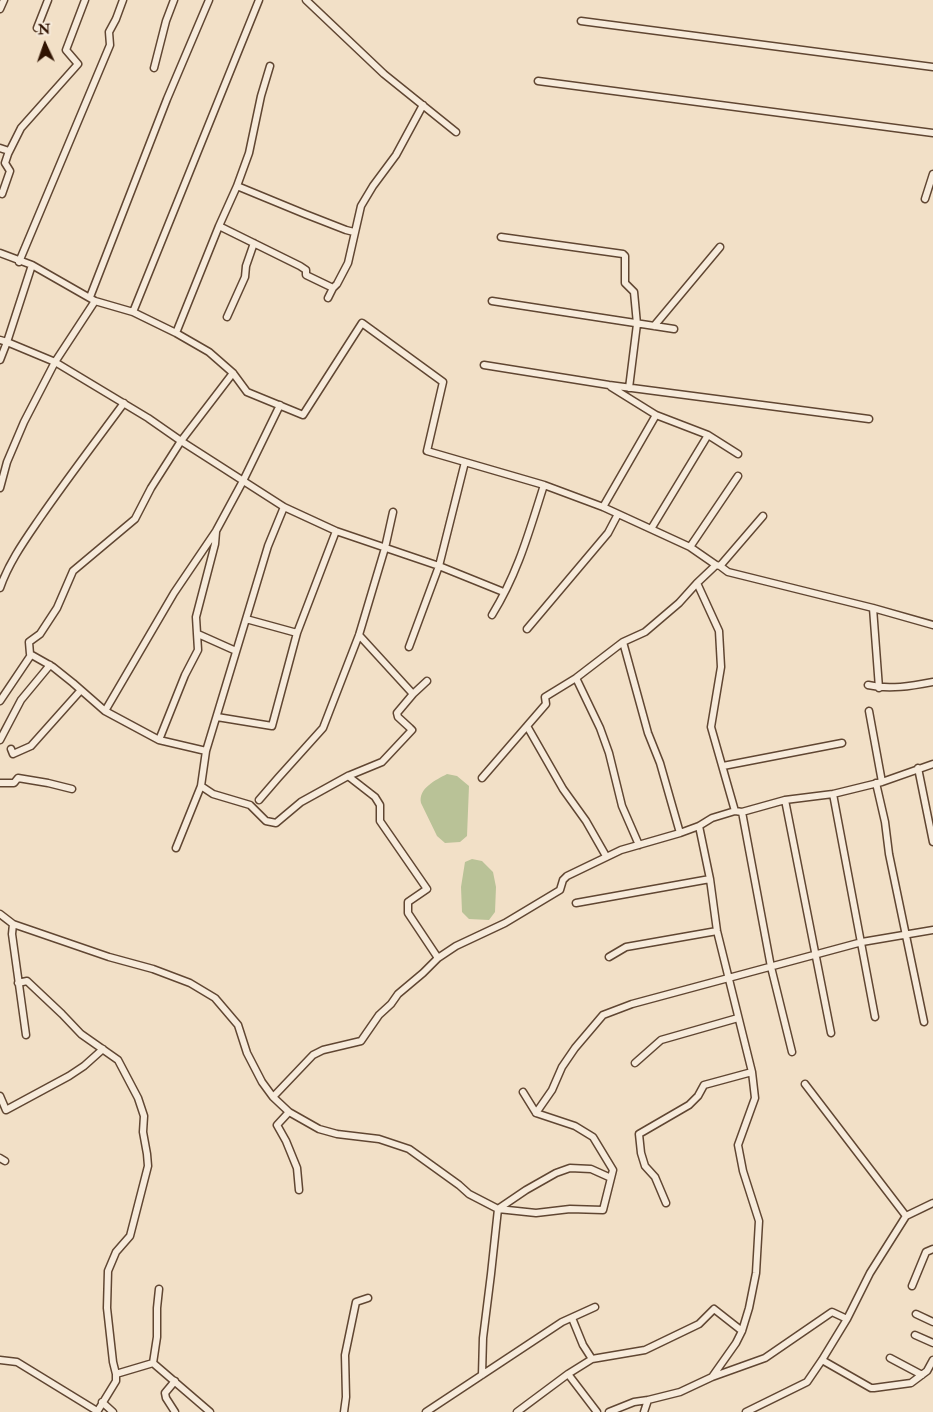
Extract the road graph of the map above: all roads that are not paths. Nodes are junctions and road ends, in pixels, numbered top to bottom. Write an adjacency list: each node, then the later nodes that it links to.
1 (4, 0): 9 (street)
2 (48, 0): 11 (street)
3 (85, 0): 20 (street)
4 (123, 0): 31 (street)
5 (174, 0): 14 (street)
6 (209, 0): 35 (street)
7 (259, 0): 37 (street)
8 (306, 0): 16 (street)
9 (0, 9)
10 (581, 21): 13 (street)
11 (37, 28)
12 (270, 66): 22 (street)
13 (933, 67)
14 (154, 68)
15 (538, 80): 18 (street)
16 (423, 105): 17 (street); 26 (street)
17 (456, 132)
18 (933, 133)
19 (0, 148): 20 (street)
20 (10, 151): 23 (street)
21 (933, 174): 24 (street)
22 (237, 186): 25 (street); 26 (street)
23 (0, 194)
24 (925, 199)
25 (219, 226): 28 (street); 42 (street)
26 (354, 232): 33 (street)
27 (502, 236): 39 (street)
28 (254, 243): 33 (street); 38 (street)
29 (720, 247): 40 (street)
30 (0, 253): 31 (street)
31 (19, 262): 32 (street)
32 (32, 265): 35 (street); 44 (street)
33 (333, 288): 34 (street)
34 (328, 298)
35 (92, 299): 37 (street); 46 (street)
36 (492, 301): 39 (street)
37 (133, 312): 42 (street)
38 (227, 317)
39 (637, 324): 40 (street); 50 (street)
40 (654, 326): 41 (street)
41 (674, 329)
42 (176, 333): 48 (street)
43 (0, 340): 44 (street)
44 (7, 342): 45 (street); 46 (street)
45 (0, 360)
46 (55, 362): 51 (street); 62 (street)
47 (484, 365): 49 (street)
48 (233, 372): 52 (street); 56 (street)
49 (609, 386): 50 (street); 53 (street)
50 (629, 388): 54 (street)
51 (124, 403): 56 (street); 76 (street)
52 (280, 405): 58 (street); 60 (street)
53 (656, 415): 55 (street); 64 (street)
54 (869, 418)
55 (708, 435): 57 (street); 68 (street)
56 (181, 441): 60 (street); 89 (street)
57 (738, 454)
58 (465, 462): 61 (street); 73 (street)
59 (738, 476): 71 (street)
60 (243, 482): 63 (street); 69 (street)
61 (544, 485): 64 (street); 79 (street)
62 (0, 488)
63 (284, 507): 70 (street); 80 (street)
64 (603, 507): 66 (street)
65 (392, 512): 72 (street)
66 (618, 514): 68 (street); 82 (street)
67 (763, 516): 74 (street)
68 (651, 529): 71 (street)
69 (216, 531): 84 (street); 99 (street)
70 (336, 531): 72 (street); 83 (street)
71 (690, 547): 74 (street)
72 (385, 548): 73 (street); 85 (street)
73 (439, 566): 77 (street); 87 (street)
74 (718, 566): 75 (street); 78 (street)
75 (697, 583): 86 (street); 109 (street)
76 (0, 588)
77 (501, 591)
78 (873, 608): 81 (street); 95 (street)
79 (492, 615)
80 (246, 618): 83 (street); 88 (street)
81 (933, 625)
82 (527, 629)
83 (297, 633): 101 (street)
84 (198, 634): 88 (street); 104 (street)
85 (359, 635): 97 (street); 118 (street)
86 (623, 642): 91 (street); 122 (street)
87 (409, 647)
88 (236, 651): 101 (street)
89 (31, 655): 90 (street); 98 (street)
90 (50, 666): 96 (street); 103 (street)
91 (576, 678): 102 (street); 124 (street)
92 (427, 681): 97 (street)
93 (933, 682): 95 (street)
94 (868, 685): 95 (street)
95 (879, 688)
96 (81, 690): 99 (street); 106 (street)
97 (413, 694): 111 (street)
98 (0, 701)
99 (105, 711): 104 (street)
100 (869, 711): 113 (street)
101 (216, 718): 107 (street)
102 (527, 726): 112 (street); 126 (street)
103 (0, 740)
104 (159, 740): 107 (street)
105 (842, 743): 109 (street)
106 (11, 749)
107 (206, 751): 115 (street)
108 (933, 764): 110 (street)
109 (723, 766): 120 (street)
110 (918, 768): 113 (street); 123 (street)
111 (348, 776): 115 (street); 137 (street)
112 (482, 778)
113 (879, 782): 117 (street); 133 (street)
114 (0, 783): 116 (street)
115 (201, 786): 125 (street)
116 (72, 789)
117 (833, 794): 119 (street); 134 (street)
118 (259, 800)
119 (786, 800): 120 (street); 135 (street)
120 (738, 811): 121 (street); 138 (street)
121 (700, 826): 122 (street); 127 (street)
122 (680, 833): 124 (street)
123 (933, 842)
124 (639, 845): 126 (street)
125 (176, 848)
126 (606, 856): 137 (street)
127 (710, 879): 128 (street); 132 (street)
128 (576, 904)
129 (0, 914): 130 (street)
130 (13, 924): 140 (street); 153 (street)
131 (933, 930): 133 (street)
132 (717, 931): 136 (street); 139 (street)
133 (907, 935): 134 (street); 143 (street)
134 (862, 942): 135 (street); 141 (street)
135 (815, 954): 138 (street); 144 (street)
136 (609, 957)
137 (438, 958): 153 (street)
138 (771, 967): 139 (street); 147 (street)
139 (728, 978): 142 (street); 155 (street)
140 (18, 983): 145 (street); 146 (street)
141 (875, 1017)
142 (738, 1018): 148 (street); 149 (street)
143 (924, 1022)
144 (831, 1033)
145 (26, 1036)
146 (104, 1049): 152 (street); 180 (street)
147 (792, 1052)
148 (635, 1063)
149 (752, 1072): 158 (street); 171 (street)
150 (804, 1084): 161 (street)
151 (523, 1092): 155 (street)
152 (0, 1096)
153 (273, 1097): 154 (street)
154 (289, 1112): 157 (street); 160 (street)
155 (536, 1113): 156 (street)
156 (611, 1178): 160 (street); 160 (street)
157 (299, 1190)
158 (666, 1203)
159 (933, 1203): 161 (street)
160 (498, 1209): 182 (street)
161 (906, 1216): 169 (street)
162 (933, 1249): 163 (street)
163 (912, 1286)
164 (159, 1289): 179 (street)
165 (368, 1298): 192 (street)
166 (595, 1307): 168 (street)
167 (916, 1314): 170 (street)
168 (572, 1318): 175 (street); 182 (street)
169 (847, 1319): 177 (street); 184 (street)
170 (933, 1322)
171 (742, 1331): 175 (street); 184 (street)
172 (915, 1335): 173 (street)
173 (933, 1343)
174 (890, 1358): 183 (street)
175 (592, 1359): 181 (street)
176 (0, 1360): 188 (street)
177 (822, 1360): 183 (street); 198 (street)
178 (933, 1360): 183 (street)
179 (153, 1363): 180 (street); 185 (street)
180 (116, 1374): 187 (street)
181 (568, 1374): 194 (street); 195 (street)
182 (482, 1375): 193 (street)
183 (922, 1375)
184 (712, 1377): 186 (street)
185 (175, 1382): 190 (street); 191 (street)
186 (648, 1400): 196 (street); 197 (street)
187 (102, 1402): 188 (street); 189 (street)
188 (97, 1411)
189 (113, 1412)
190 (175, 1412)
191 (210, 1412)
192 (344, 1412)
193 (426, 1412)
194 (517, 1412)
195 (597, 1412)
196 (609, 1412)
197 (644, 1412)
198 (746, 1412)

